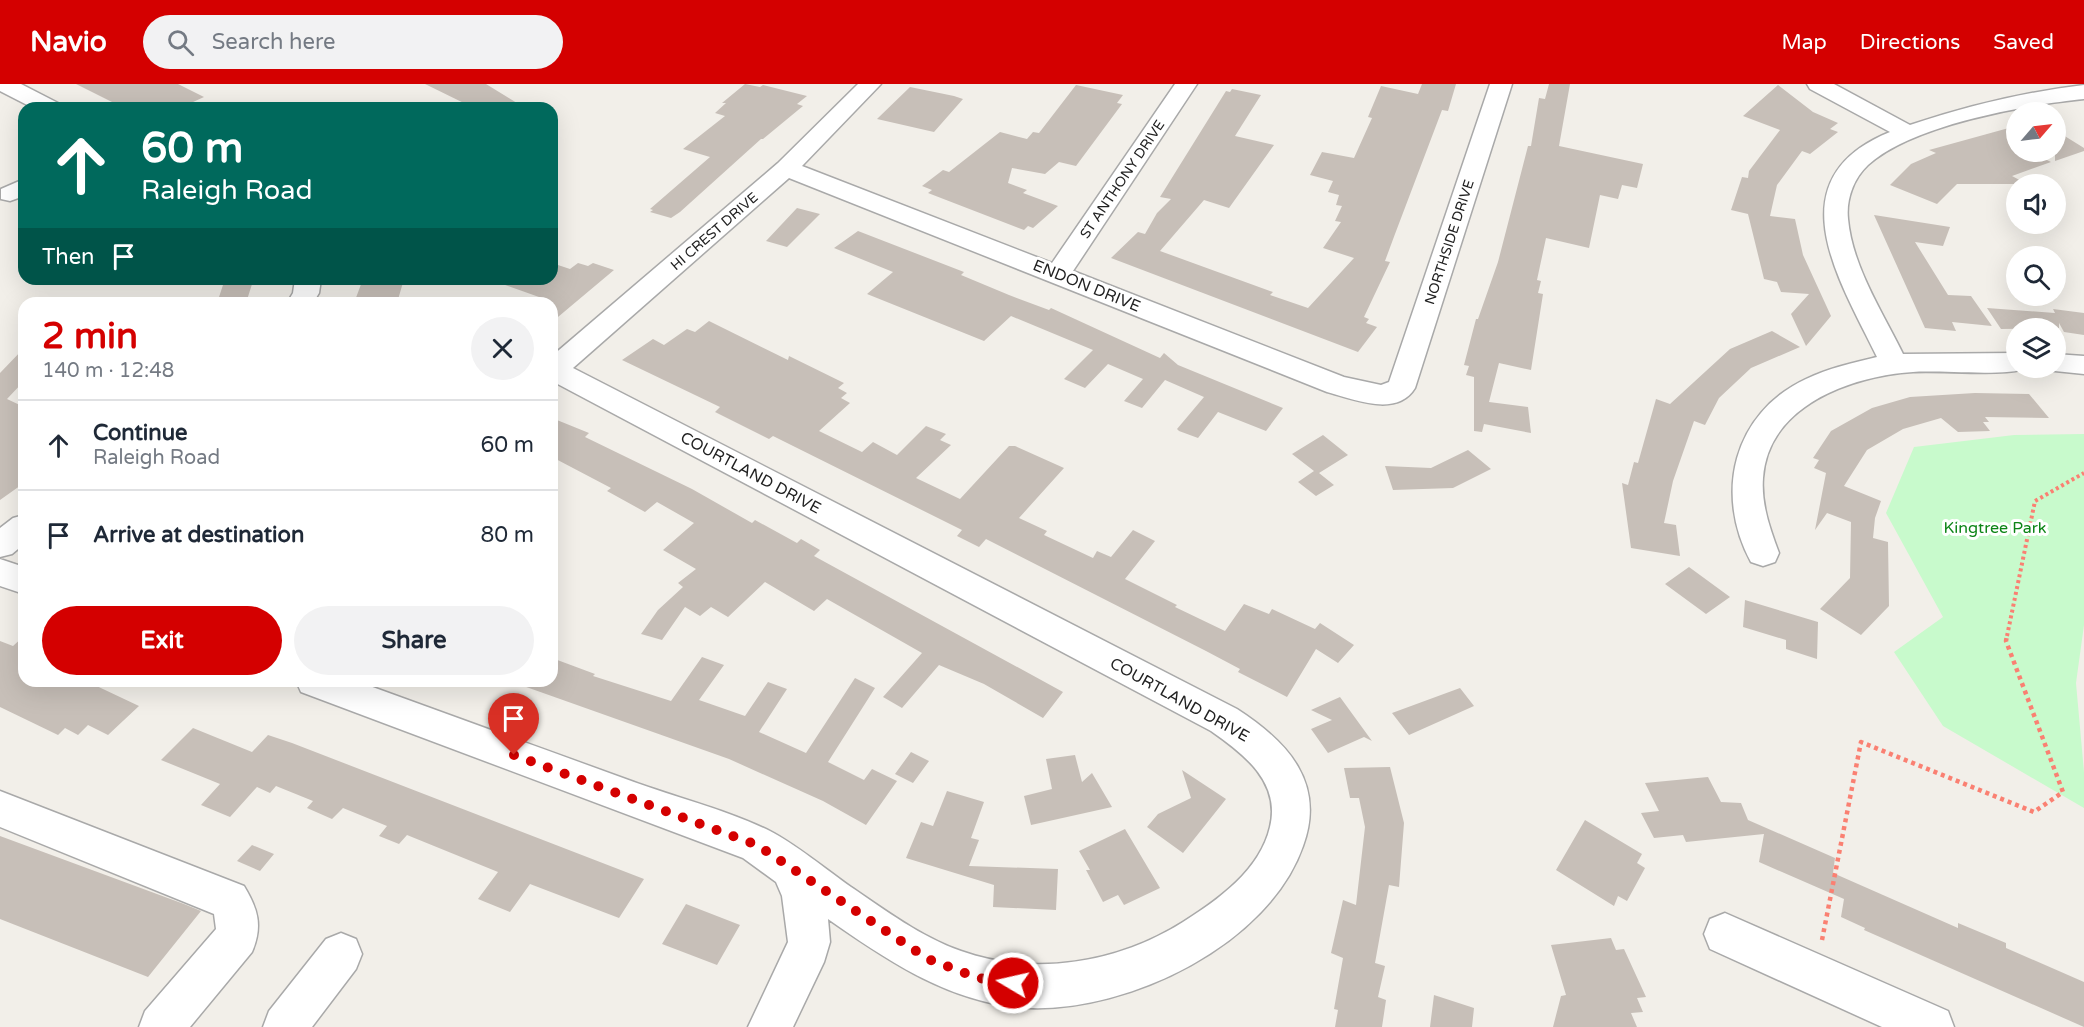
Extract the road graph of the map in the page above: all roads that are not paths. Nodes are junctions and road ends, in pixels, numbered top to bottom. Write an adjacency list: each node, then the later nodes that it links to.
1 (4, 84): 7 (street)
2 (870, 84): 9 (street, HI CREST DRIVE)
3 (1185, 84): 10 (street, ST ANTHONY DRIVE)
4 (1501, 84): 17 (street, NORTHSIDE DRIVE)
5 (1818, 84): 8 (street)
6 (2084, 92): 8 (street)
7 (38, 102)
8 (1907, 132): 12 (street)
9 (786, 168): 10 (street, ENDON DRIVE); 15 (street, HI CREST DRIVE)
10 (1058, 274): 17 (street, ENDON DRIVE)
11 (2006, 362): 12 (street)
12 (1894, 364): 20 (street)
13 (2066, 364): 14 (street)
14 (2084, 365)
15 (558, 366)
16 (558, 373): 25 (street, COURTLAND DRIVE)
17 (1390, 394)
18 (18, 532): 19 (street)
19 (0, 545)
20 (1763, 553)
21 (0, 572): 22 (street)
22 (18, 580)
23 (330, 687): 25 (street, COURTLAND DRIVE)
24 (0, 809): 28 (street)
25 (790, 869): 30 (street)
26 (1725, 934): 31 (street)
27 (341, 954): 29 (street)
28 (161, 1027)
29 (285, 1027)
30 (770, 1027)
31 (1932, 1027)

